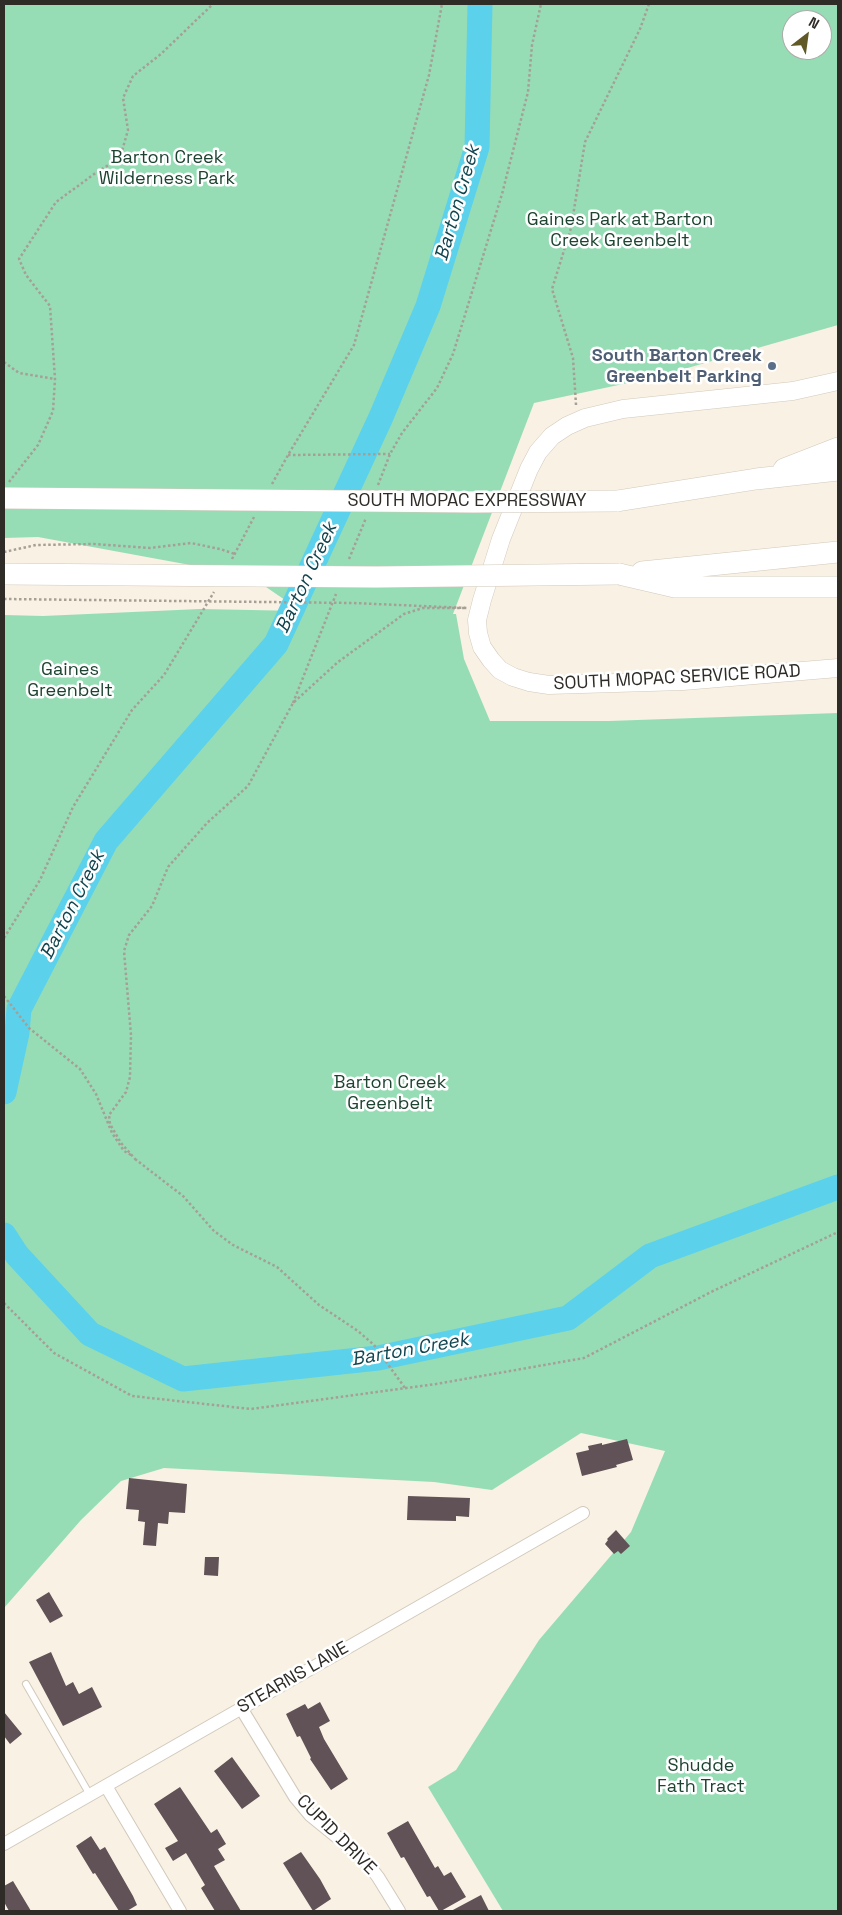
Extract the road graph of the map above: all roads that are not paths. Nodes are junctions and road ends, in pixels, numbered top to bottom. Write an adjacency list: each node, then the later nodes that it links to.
1 (838, 381): 10 (main road, SOUTH MOPAC SERVICE ROAD)
2 (838, 448): 4 (highway)
3 (838, 470): 4 (highway, SOUTH MOPAC EXPRESSWAY)
4 (756, 479): 5 (highway, SOUTH MOPAC EXPRESSWAY, bridge)
5 (6, 493)
6 (838, 552): 8 (highway)
7 (4, 574): 8 (highway, bridge)
8 (620, 574): 9 (highway)
9 (838, 587)
10 (838, 668)
11 (583, 1512): 13 (street, STEARNS LANE)
12 (26, 1684): 15 (lane)
13 (241, 1708): 14 (street, STEARNS LANE); 18 (street, CUPID DRIVE)
14 (106, 1786): 15 (street, STEARNS LANE); 17 (street)
15 (90, 1795): 16 (street, STEARNS LANE)
16 (4, 1844)
17 (180, 1911)
18 (399, 1911)

